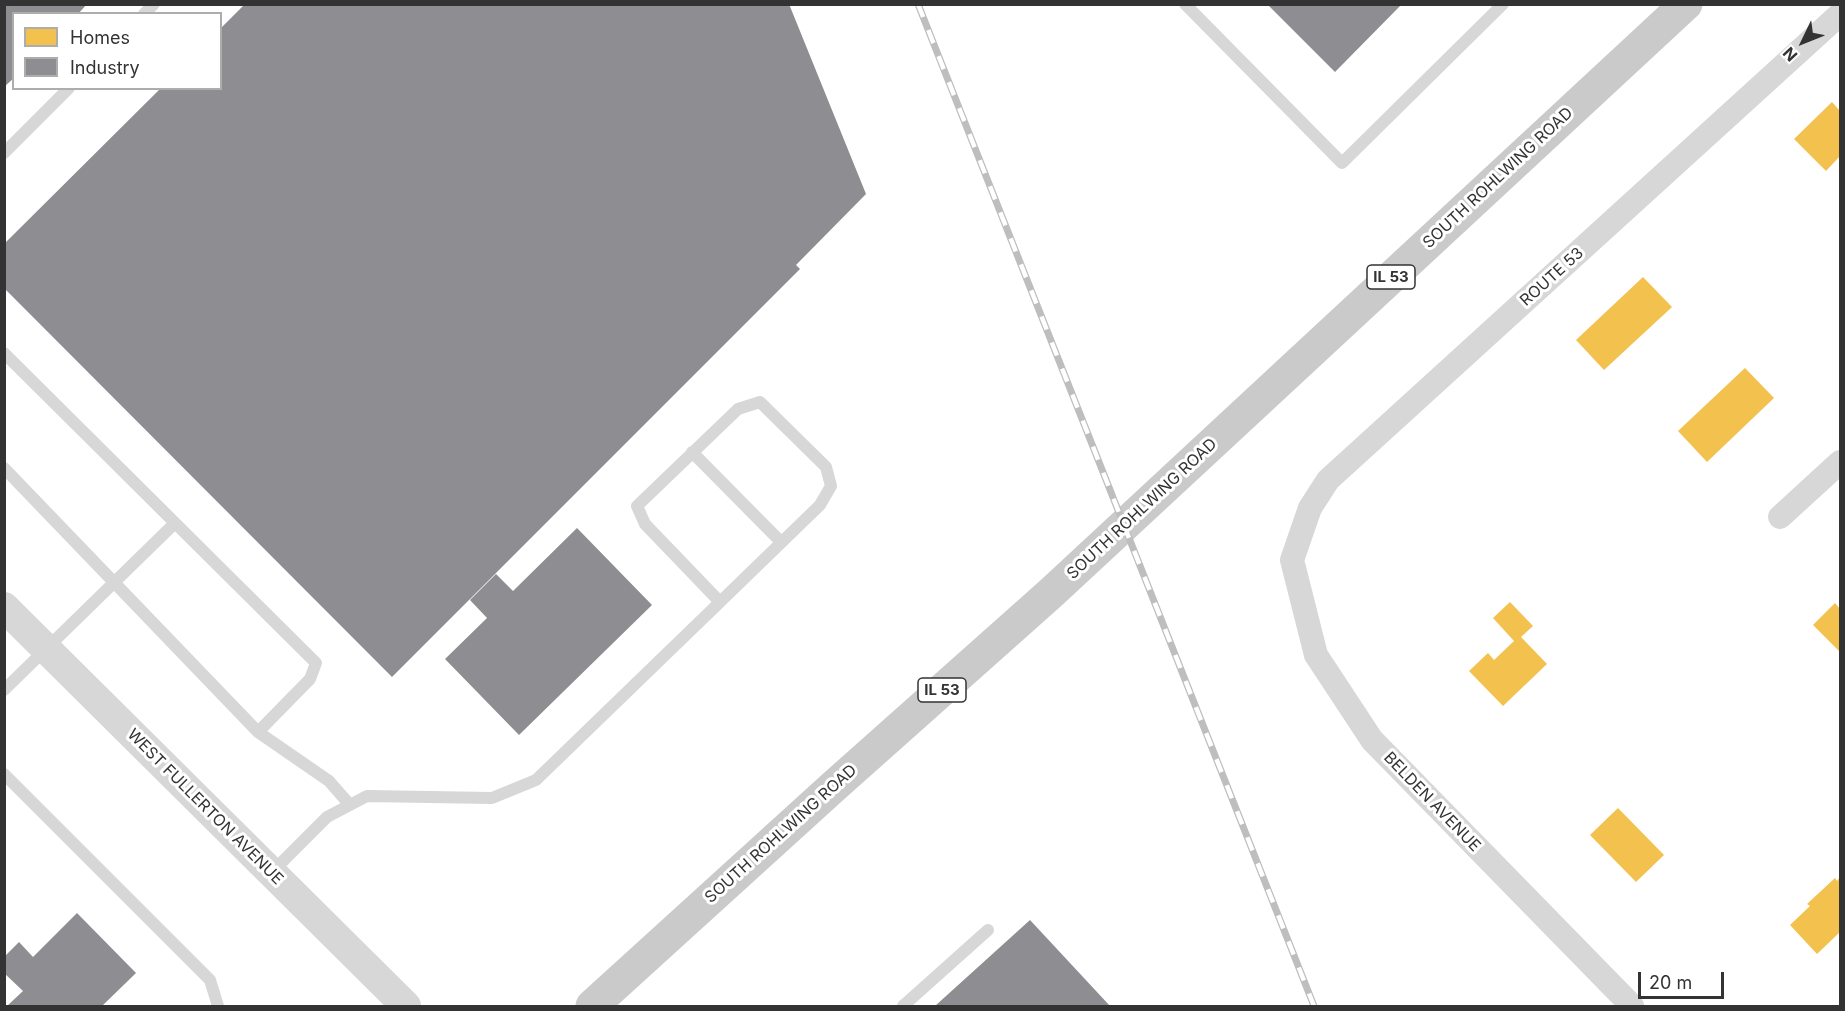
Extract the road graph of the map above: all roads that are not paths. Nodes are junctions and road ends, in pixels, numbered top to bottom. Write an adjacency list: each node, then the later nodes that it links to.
1 (1185, 4): 2 (lane)
2 (1503, 4)
3 (1686, 4): 27 (main road, SOUTH ROHLWING ROAD / IL 53)
4 (1840, 14): 14 (street, ROUTE 53)
5 (67, 90): 6 (lane)
6 (4, 153)
7 (4, 353): 12 (lane)
8 (692, 452): 13 (lane); 13 (lane); 16 (lane)
9 (1840, 462): 11 (street)
10 (4, 468): 15 (lane)
11 (1780, 517)
12 (175, 523): 15 (lane); 20 (lane)
13 (781, 542): 16 (lane)
14 (1292, 560): 29 (street, BELDEN AVENUE)
15 (115, 583): 18 (lane); 20 (lane)
16 (720, 602): 22 (lane)
17 (4, 607): 18 (street, WEST FULLERTON AVENUE)
18 (47, 649): 19 (lane); 23 (street, WEST FULLERTON AVENUE)
19 (4, 690)
20 (258, 732): 22 (lane)
21 (4, 774): 25 (lane)
22 (350, 805): 23 (lane)
23 (271, 873): 26 (street, WEST FULLERTON AVENUE)
24 (988, 930): 28 (lane)
25 (218, 1006)
26 (406, 1006)
27 (592, 1006)
28 (903, 1006)
29 (1632, 1006)

